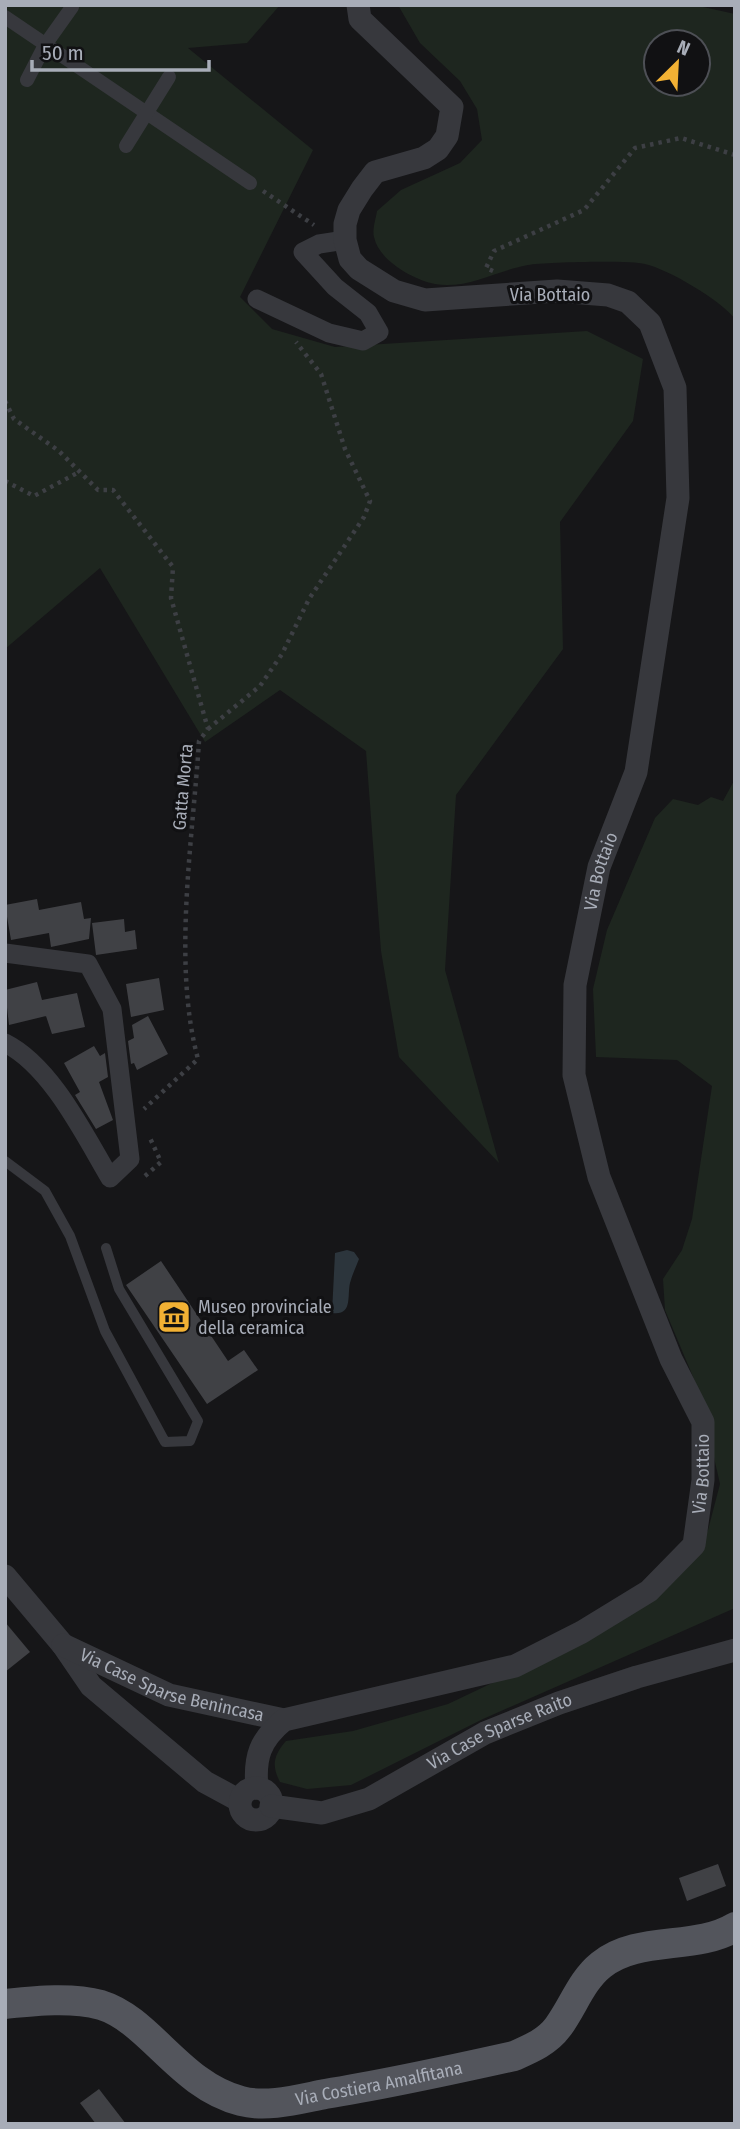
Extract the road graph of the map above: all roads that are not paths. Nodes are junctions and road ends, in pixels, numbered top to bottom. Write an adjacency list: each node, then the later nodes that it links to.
1 (358, 5): 10 (street)
2 (72, 7): 4 (street)
3 (5, 17): 4 (street)
4 (45, 45): 6 (street); 7 (street)
5 (169, 77): 7 (street)
6 (27, 80)
7 (146, 115): 8 (street); 9 (street)
8 (126, 146)
9 (250, 183)
10 (345, 240): 11 (street); 19 (street, Via Bottaio)
11 (257, 299)
12 (5, 953): 13 (street)
13 (5, 1043)
14 (5, 1161): 15 (lane)
15 (106, 1248)
16 (5, 1576): 17 (street, Via Case Sparse Raito)
17 (63, 1645): 19 (street, Via Case Sparse Benincasa); 20 (street, Via Case Sparse Raito)
18 (735, 1650): 20 (street, Via Case Sparse Raito)
19 (284, 1720): 20 (street)
20 (248, 1795)
21 (735, 1927): 22 (main road, Via Costiera Amalfitana)
22 (5, 2004)

